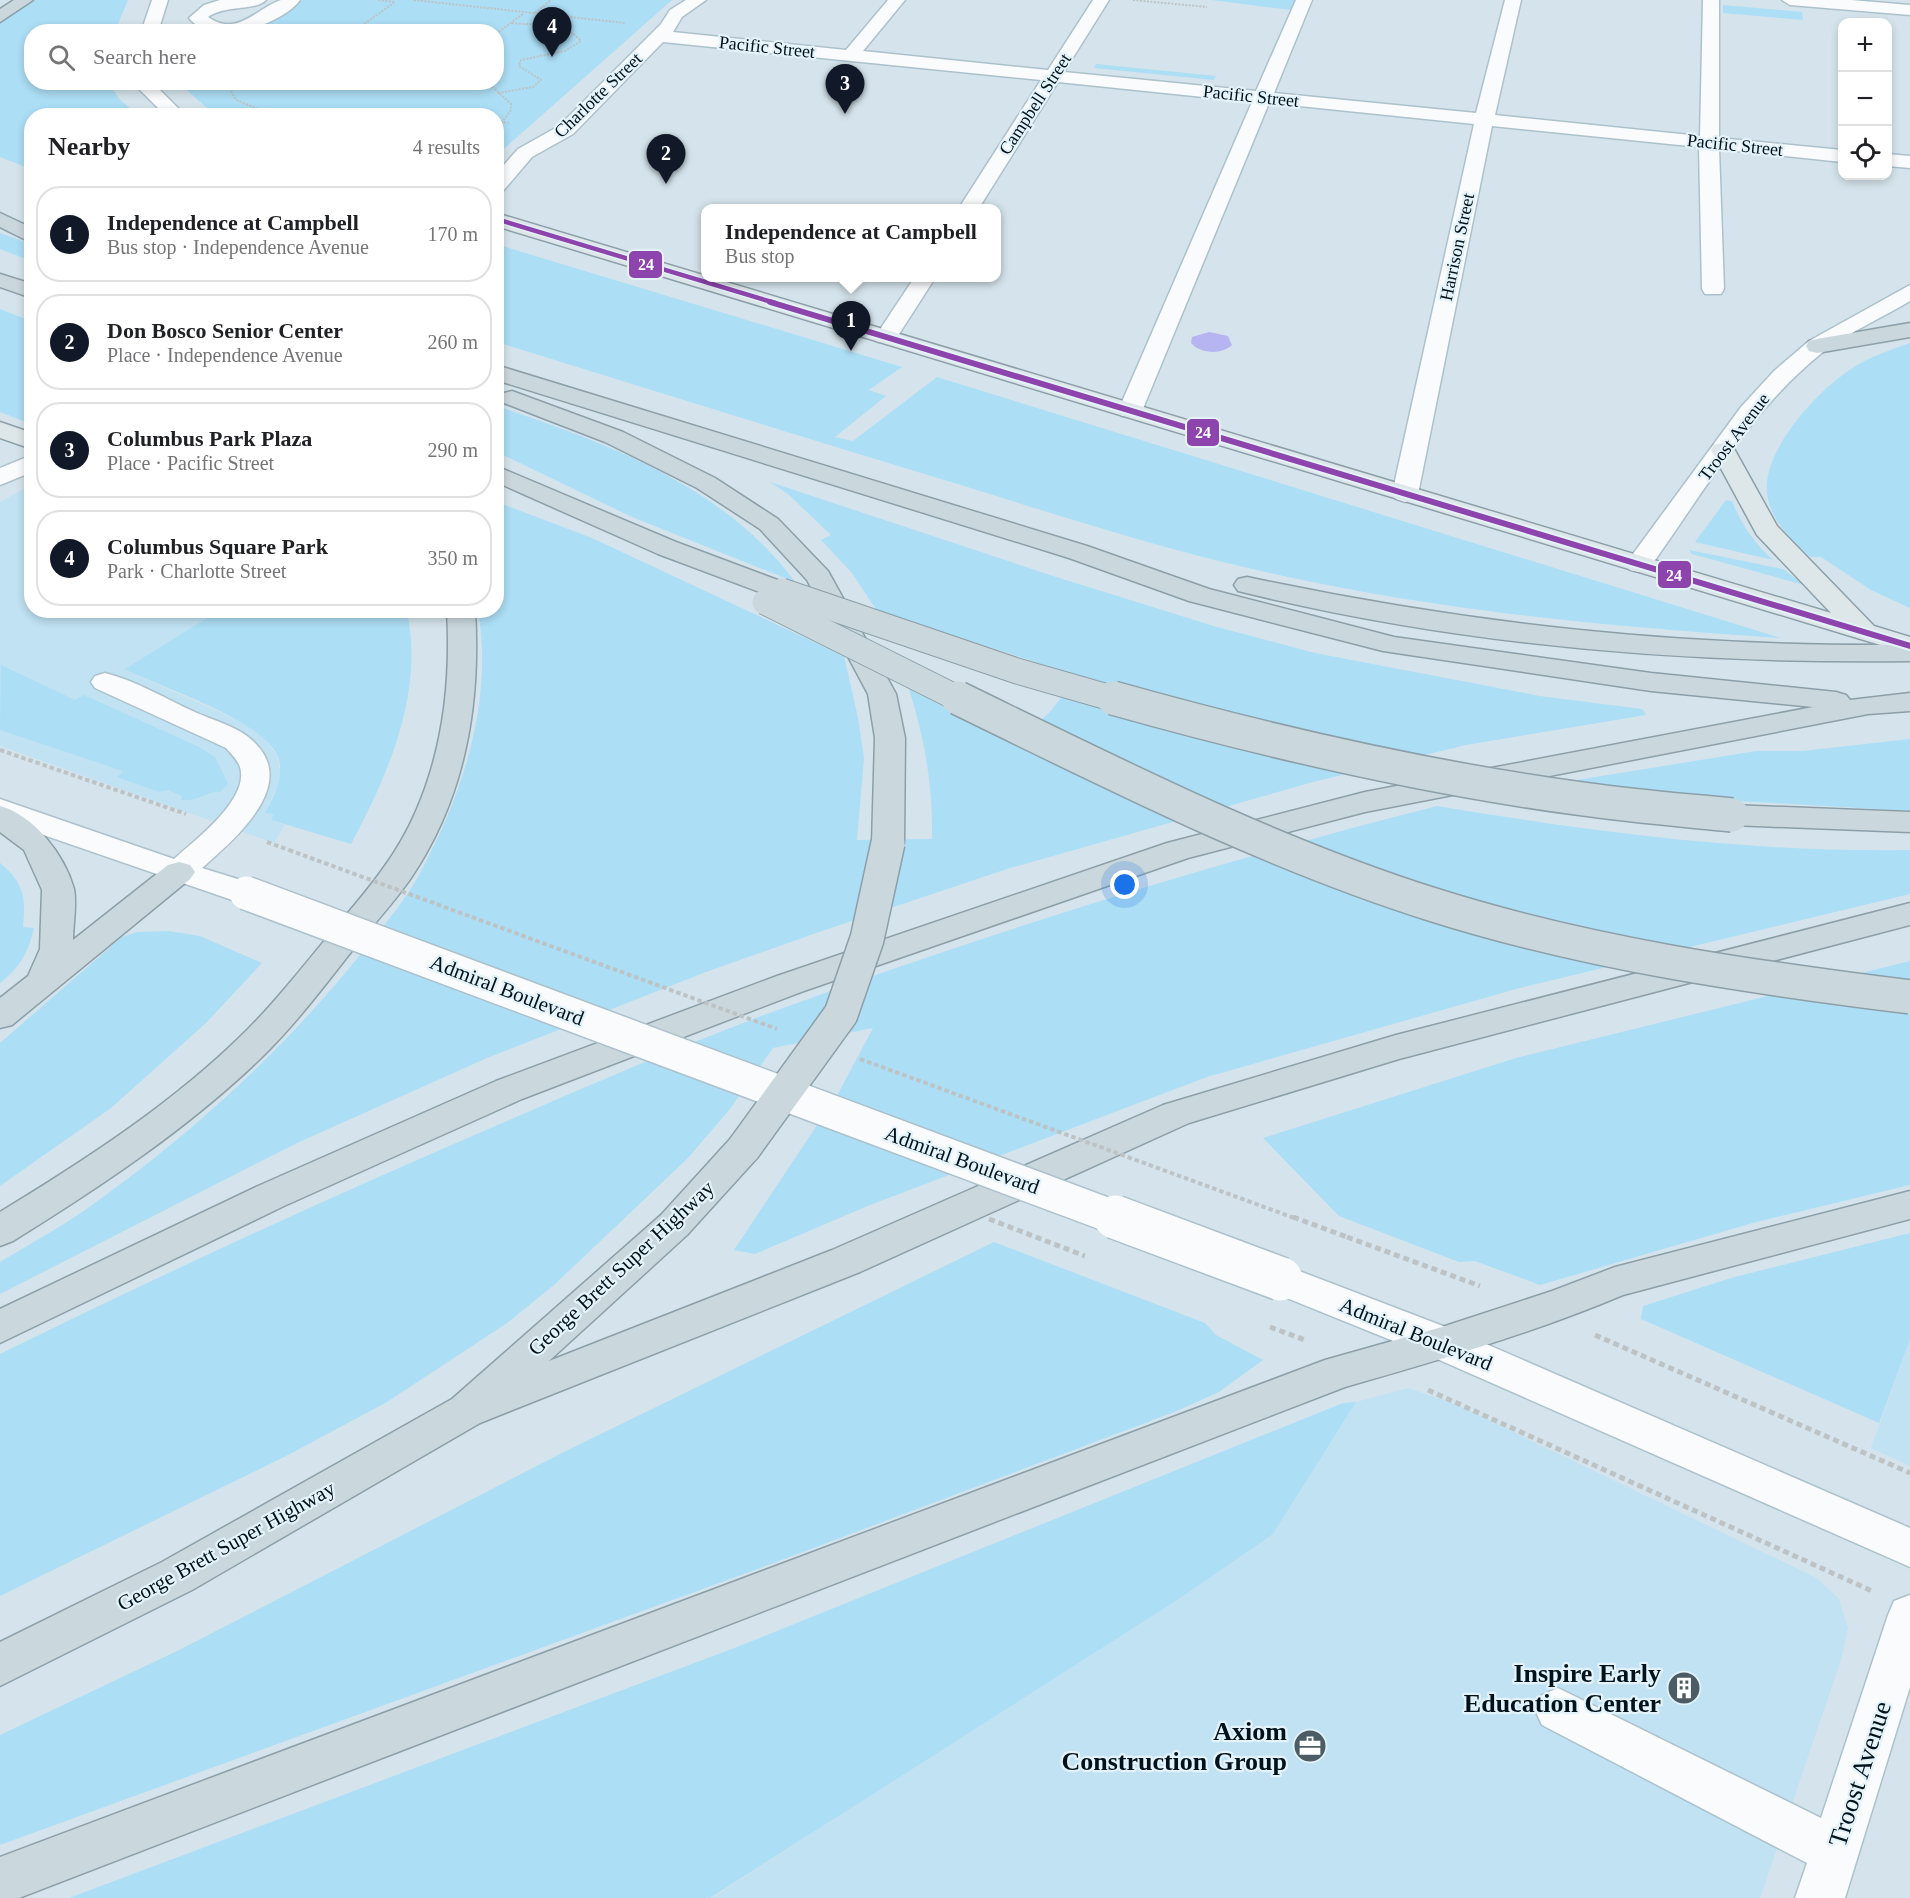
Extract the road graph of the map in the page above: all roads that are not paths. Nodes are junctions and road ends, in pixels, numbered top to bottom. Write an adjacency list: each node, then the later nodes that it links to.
1 (26, 0): 13 (highway)
2 (160, 0): 14 (street)
3 (258, 0): 15 (street)
4 (292, 0): 16 (street)
5 (698, 0): 17 (street, Charlotte Street)
6 (897, 0): 18 (street)
7 (1101, 0): 19 (street, Campbell Street)
8 (1304, 0): 21 (street)
9 (1513, 0): 23 (street, Harrison Street)
10 (1711, 0): 24 (street)
11 (1790, 0): 12 (street)
12 (1910, 10)
13 (0, 17)
14 (151, 24)
15 (207, 24)
16 (250, 24)
17 (660, 36): 18 (street, Pacific Street); 28 (street, Charlotte Street)
18 (851, 55): 19 (street, Pacific Street)
19 (1054, 76): 21 (street, Pacific Street); 29 (street, Campbell Street)
20 (148, 90): 22 (street)
21 (1263, 97): 23 (street, Pacific Street); 47 (street)
22 (168, 108)
23 (1484, 120): 24 (street, Pacific Street); 54 (street, Harrison Street)
24 (1709, 142): 25 (street, Pacific Street); 40 (street)
25 (1838, 156)
26 (1892, 160): 27 (street)
27 (1910, 162)
28 (504, 178)
29 (972, 204)
30 (0, 212): 32 (highway)
31 (0, 219): 34 (highway)
32 (24, 220)
33 (504, 221): 36 (main road)
34 (24, 232)
35 (0, 280): 39 (highway)
36 (701, 280)
37 (706, 282): 43 (main road)
38 (921, 282): 43 (street)
39 (24, 289)
40 (1713, 289)
41 (1910, 292): 44 (street, Troost Avenue)
42 (1910, 330): 44 (highway)
43 (886, 336): 47 (main road)
44 (1817, 346): 50 (street, Troost Avenue)
45 (504, 374): 55 (highway)
46 (504, 396): 76 (highway, George Brett Super Highway, bridge)
47 (1130, 411): 54 (main road)
48 (0, 429): 49 (main road)
49 (24, 439)
50 (1723, 450): 56 (street, Troost Avenue); 59 (main road)
51 (24, 466): 53 (street)
52 (504, 477): 57 (highway)
53 (0, 478)
54 (1405, 494): 56 (main road)
55 (1078, 552): 60 (highway); 63 (highway)
56 (1639, 564): 59 (main road)
57 (774, 596): 66 (highway, bridge); 70 (highway, bridge)
58 (462, 618): 73 (highway)
59 (1865, 633): 60 (main road)
60 (1904, 647)
61 (105, 682): 67 (street)
62 (1910, 702): 63 (highway)
63 (1868, 705): 74 (highway)
64 (0, 809): 67 (street, Admiral Boulevard)
65 (0, 816): 69 (highway)
66 (1910, 822)
67 (178, 872): 69 (highway); 75 (street, Admiral Boulevard, bridge)
68 (1910, 914): 76 (highway)
69 (42, 982): 71 (highway)
70 (1910, 996)
71 (0, 1016)
72 (1910, 1205): 75 (highway)
73 (0, 1231)
74 (0, 1326)
75 (1442, 1343): 77 (street, Admiral Boulevard); 82 (highway)
76 (466, 1411): 79 (highway, George Brett Super Highway)
77 (1910, 1548)
78 (1894, 1604): 81 (street, Troost Avenue)
79 (0, 1665)
80 (1558, 1710): 81 (street)
81 (1835, 1851): 83 (street, Troost Avenue)
82 (0, 1881)
83 (1820, 1898)

